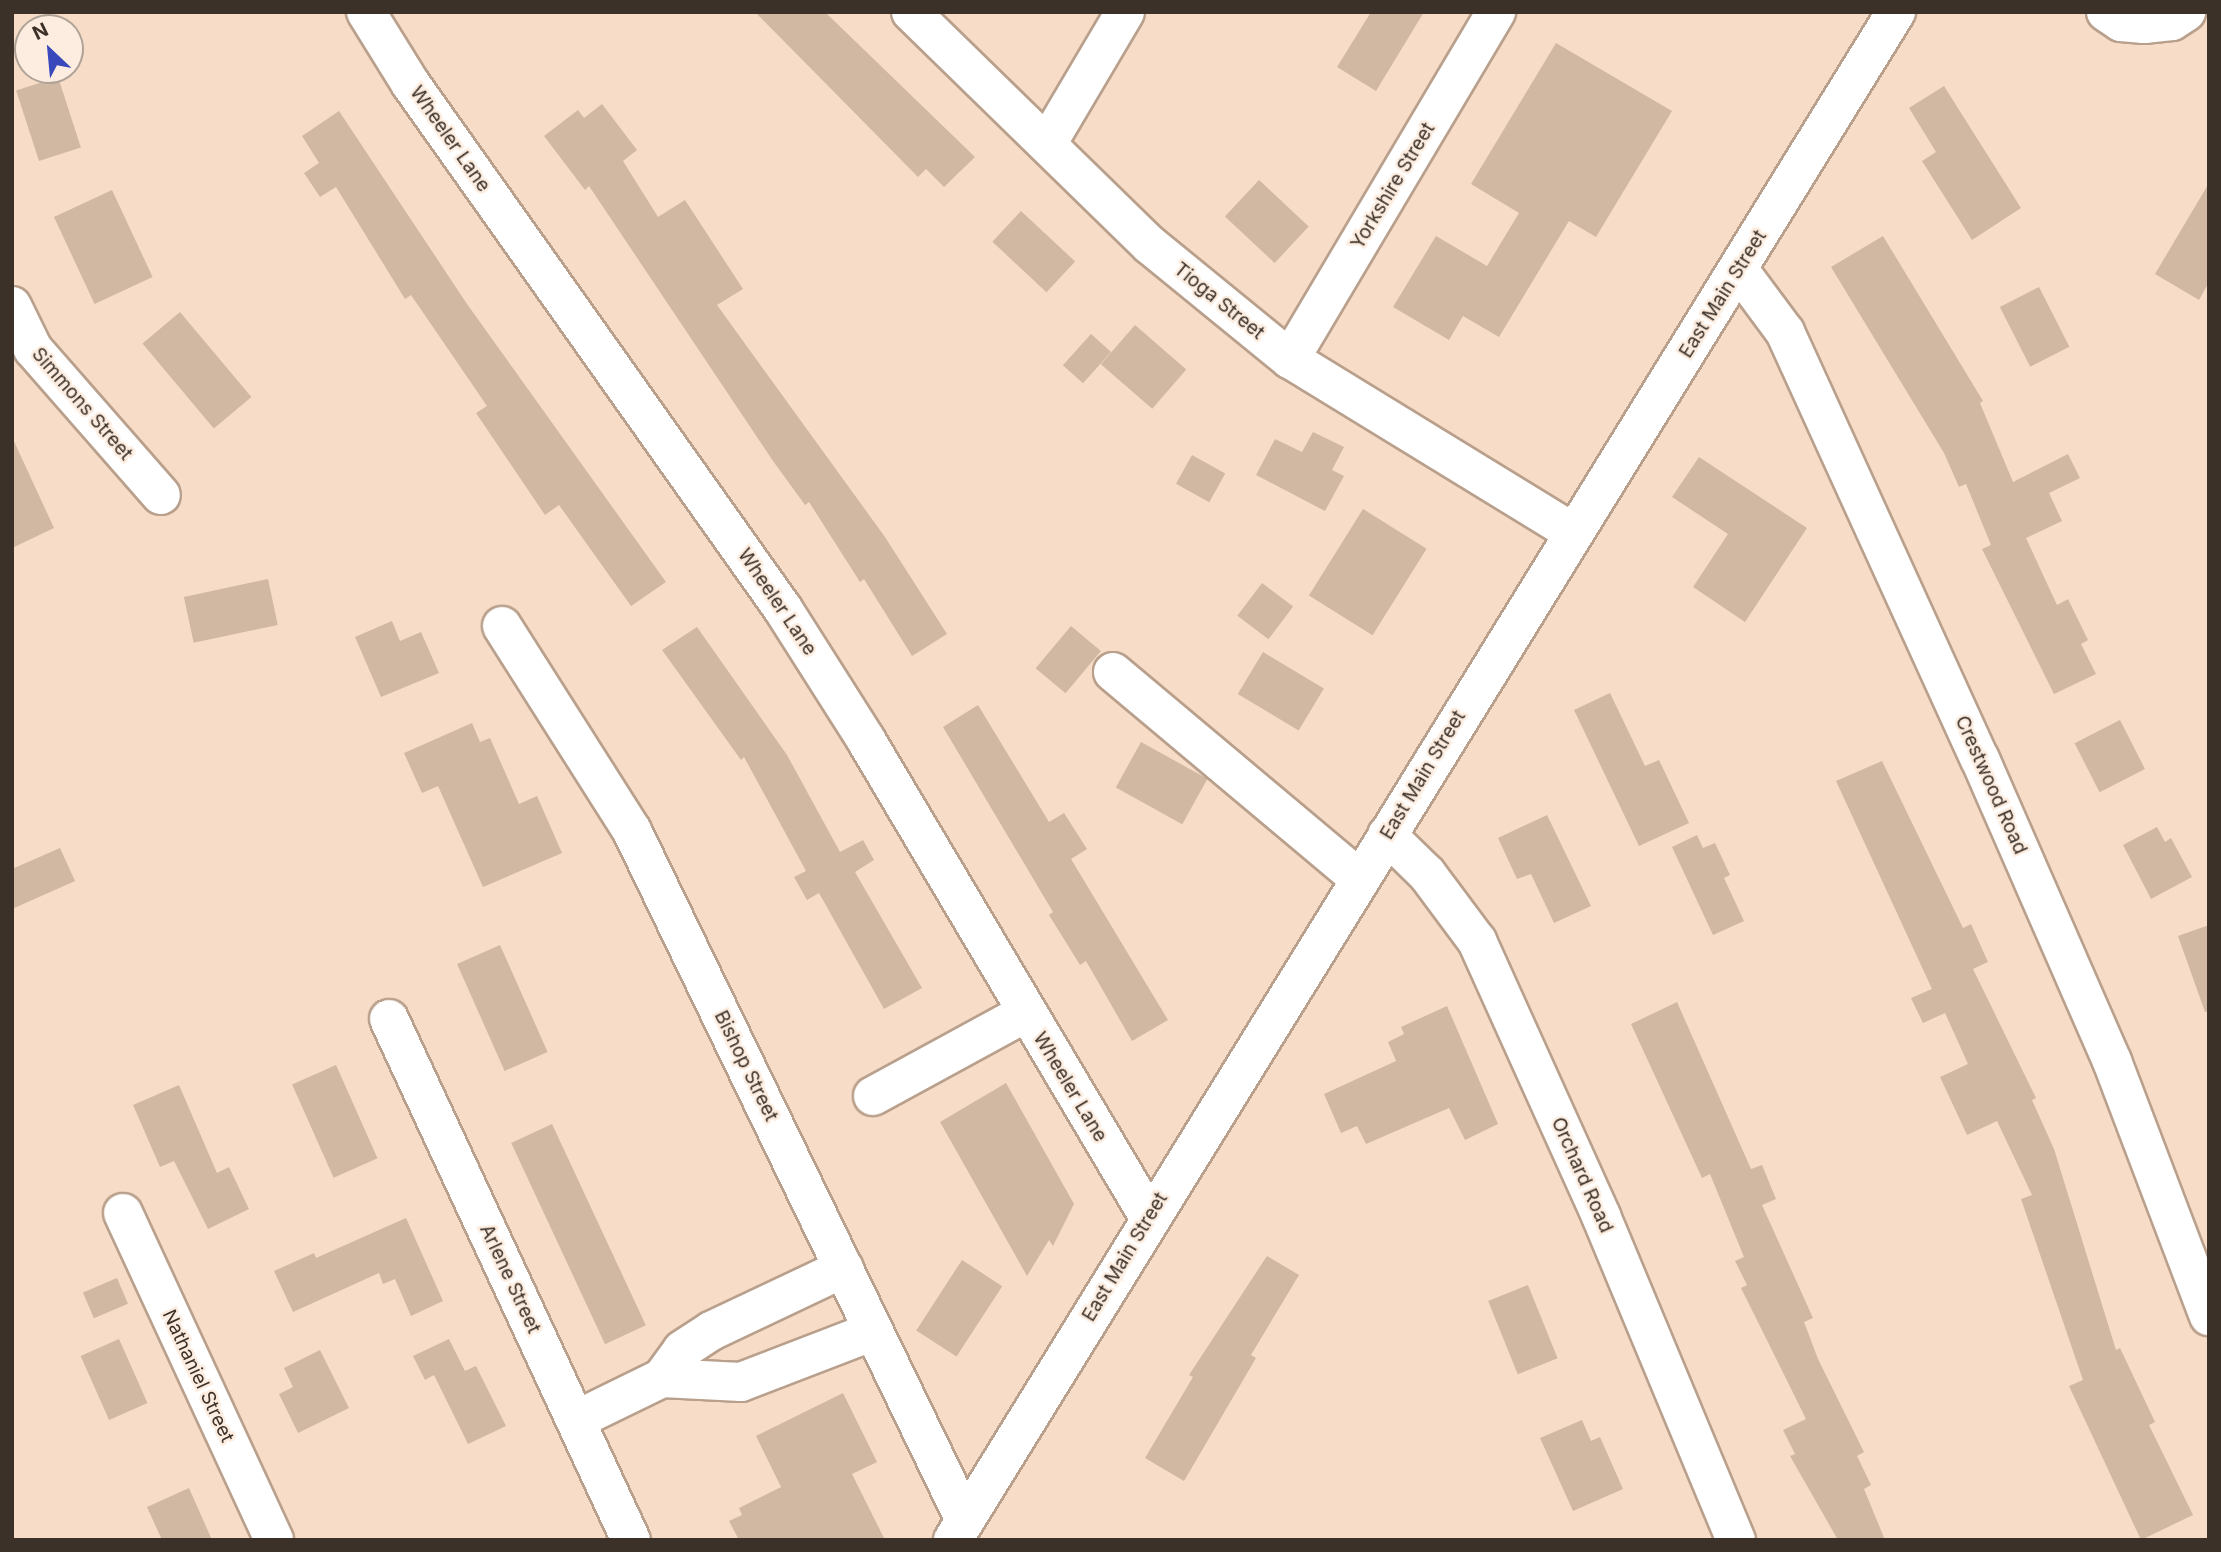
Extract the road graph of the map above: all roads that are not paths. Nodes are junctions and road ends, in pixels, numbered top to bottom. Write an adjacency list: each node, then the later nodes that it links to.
1 (366, 12): 18 (main road, Wheeler Lane)
2 (911, 12): 8 (main road, Tioga Street)
3 (1125, 12): 8 (main road)
4 (1496, 12): 11 (main road, Yorkshire Street)
5 (1896, 12): 9 (main road, East Main Street)
6 (2106, 12): 7 (main road)
7 (2179, 17)
8 (1047, 144): 11 (main road, Tioga Street)
9 (1739, 270): 13 (main road, East Main Street); 24 (main road, Crestwood Road)
10 (12, 306): 12 (main road, Simmons Street)
11 (1290, 359): 13 (main road, Tioga Street)
12 (161, 495)
13 (1573, 532): 16 (main road, East Main Street)
14 (502, 626): 23 (main road, Bishop Street)
15 (1113, 672): 17 (main road)
16 (1387, 835): 17 (main road, East Main Street); 31 (main road, Orchard Road)
17 (1360, 879): 22 (main road, East Main Street)
18 (1025, 1013): 20 (main road); 22 (main road, Wheeler Lane)
19 (389, 1019): 27 (main road, Arlene Street)
20 (873, 1096)
21 (123, 1213): 29 (main road, Nathaniel Street)
22 (1149, 1217): 28 (main road, East Main Street)
23 (844, 1268): 25 (main road, Bishop Street); 26 (main road)
24 (2209, 1316)
25 (874, 1331): 26 (main road); 28 (main road, Bishop Street)
26 (662, 1378): 27 (main road)
27 (576, 1420): 30 (main road, Arlene Street)
28 (959, 1530)
29 (274, 1540)
30 (631, 1540)
31 (1736, 1540)

